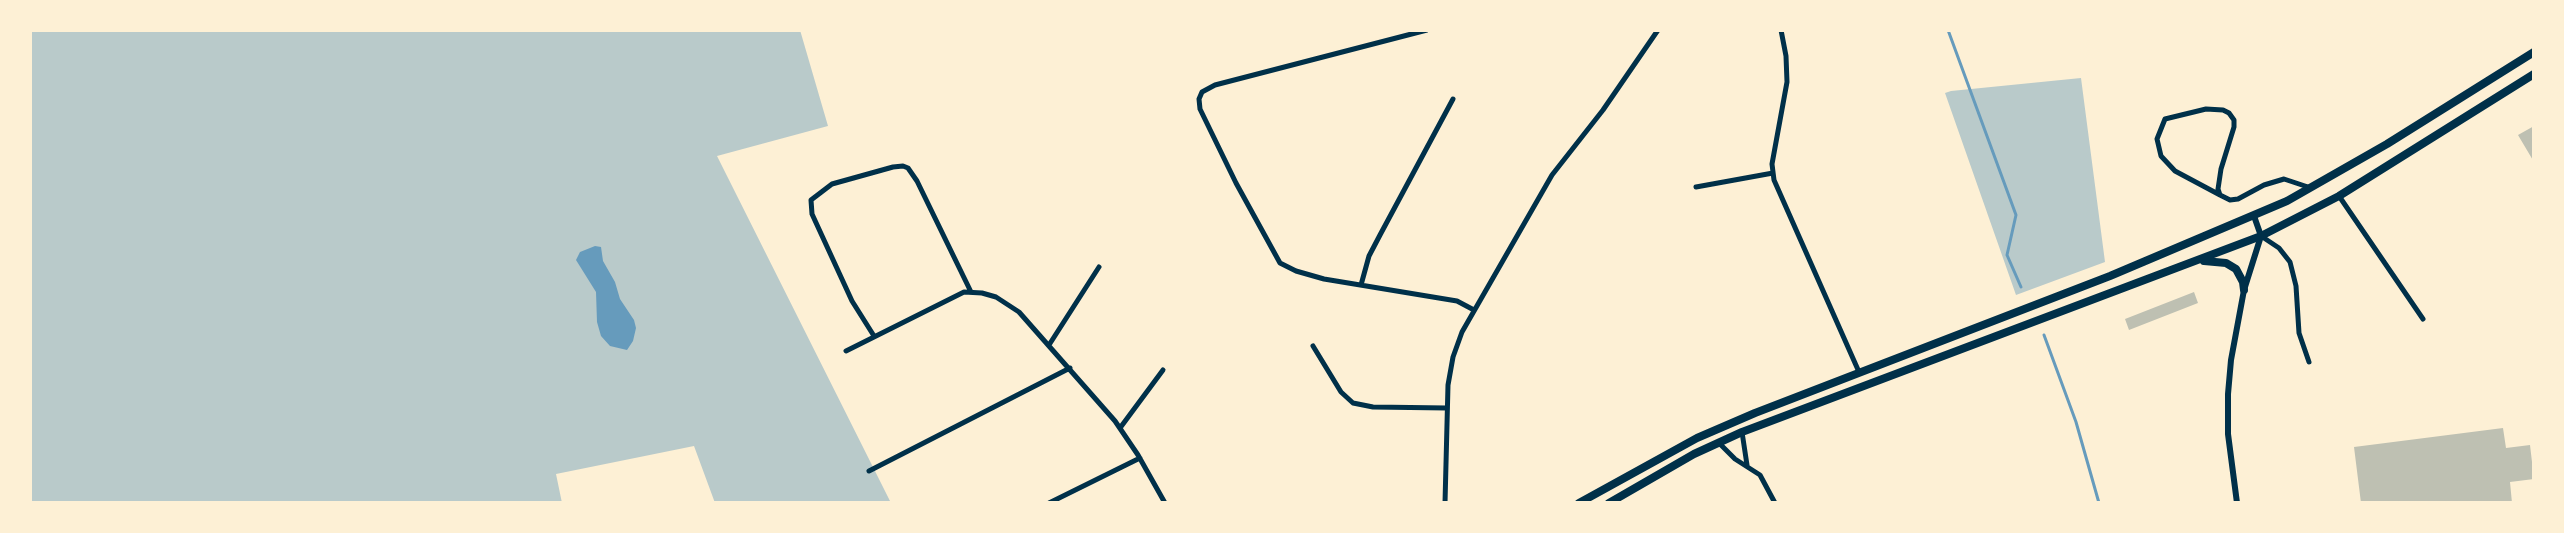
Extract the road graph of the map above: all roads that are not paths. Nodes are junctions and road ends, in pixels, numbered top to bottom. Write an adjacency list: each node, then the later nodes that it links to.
1 (1427, 30): 16 (street)
2 (1658, 30): 19 (street)
3 (1781, 30): 7 (street)
4 (2534, 52): 9 (main road)
5 (2534, 74): 11 (main road)
6 (1453, 99): 16 (street)
7 (1773, 173): 8 (street); 28 (street)
8 (1696, 188)
9 (2311, 188): 10 (street); 12 (main road)
10 (2220, 195): 10 (street)
11 (2338, 196): 13 (main road); 20 (street)
12 (2253, 216): 13 (street); 28 (main road)
13 (2261, 236): 14 (main road); 17 (street); 25 (street)
14 (2194, 261): 17 (main road); 31 (main road)
15 (1099, 267): 22 (street)
16 (1361, 285): 19 (street)
17 (2244, 290): 42 (street)
18 (970, 292): 21 (street); 21 (street); 22 (street)
19 (1474, 310): 29 (street)
20 (2423, 319)
21 (874, 336): 24 (street)
22 (1049, 345): 26 (street)
23 (1313, 346): 29 (street)
24 (846, 351)
25 (2309, 362)
26 (1070, 368): 30 (street); 35 (street)
27 (1163, 370): 30 (street)
28 (1859, 372): 39 (main road)
29 (1448, 408): 38 (street)
30 (1120, 428): 33 (street)
31 (1742, 432): 32 (main road); 34 (street)
32 (1719, 443): 34 (street); 40 (main road)
33 (1140, 458): 36 (street); 37 (street)
34 (1747, 465): 41 (street)
35 (870, 471)
36 (1049, 503)
37 (1165, 503)
38 (1445, 503)
39 (1579, 503)
40 (1609, 503)
41 (1775, 503)
42 (2237, 503)

